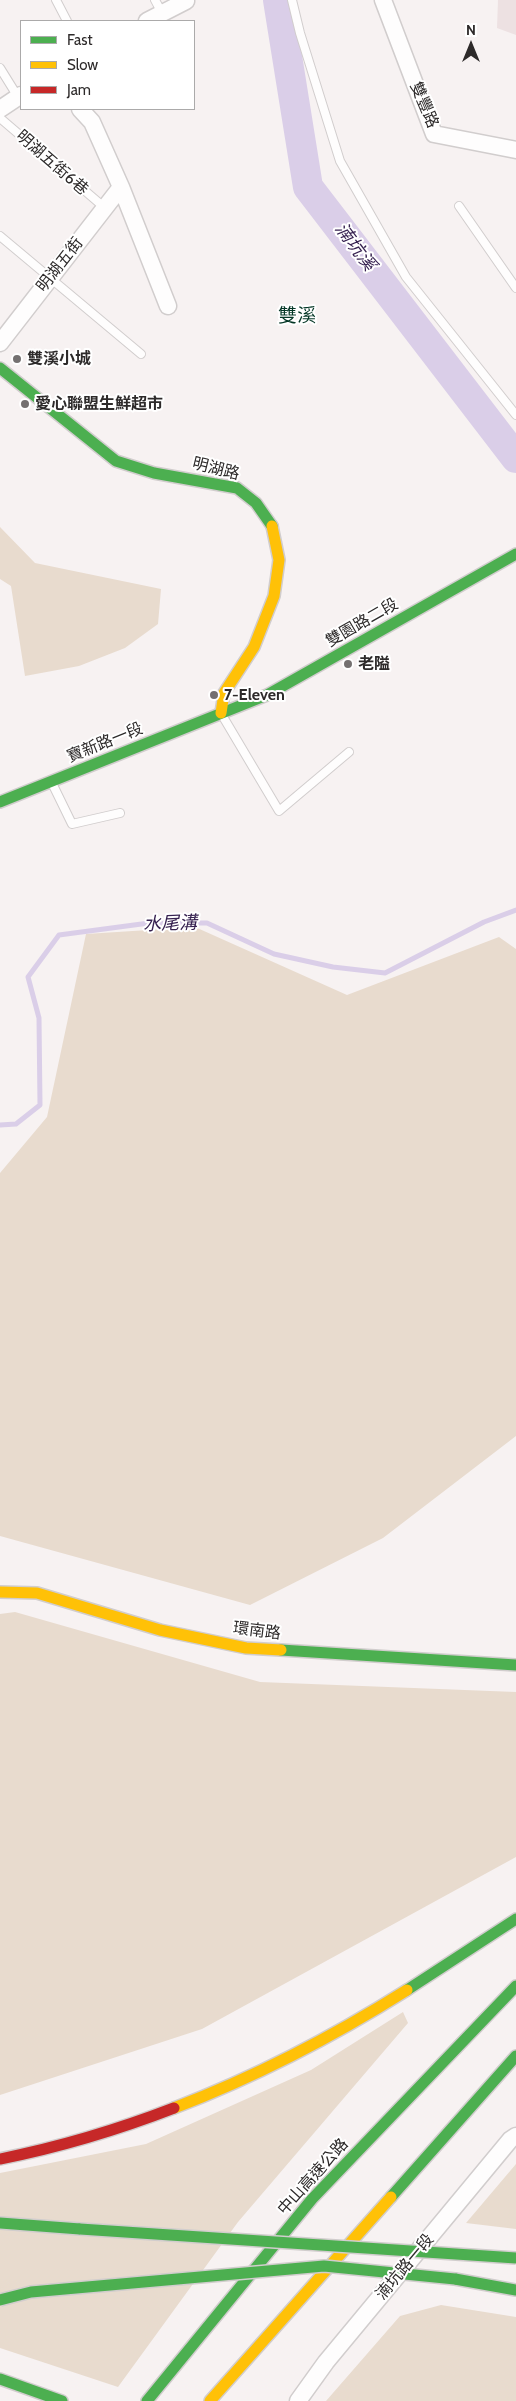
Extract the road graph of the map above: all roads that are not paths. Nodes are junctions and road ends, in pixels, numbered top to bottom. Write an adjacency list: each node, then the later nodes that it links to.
1 (56, 0): 6 (lane)
2 (292, 0): 24 (lane)
3 (383, 0): 13 (street, 雙豐路)
4 (186, 1): 5 (street)
5 (159, 7): 7 (street)
6 (66, 20)
7 (148, 20)
8 (0, 68): 9 (lane)
9 (20, 96): 10 (street)
10 (0, 109)
11 (81, 110): 14 (street)
12 (0, 118): 16 (lane, 明湖五街6巷)
13 (516, 150)
14 (121, 187): 16 (street, 明湖五街); 20 (street)
15 (459, 206): 19 (lane)
16 (105, 208): 18 (street, 明湖五街)
17 (0, 236): 18 (lane)
18 (50, 278): 21 (street, 明湖五街); 22 (lane)
19 (516, 288)
20 (168, 306)
21 (0, 343)
22 (141, 354)
23 (0, 368): 26 (main road, 明湖路)
24 (516, 415)
25 (516, 554): 26 (main road, 雙園路二段)
26 (221, 713): 27 (lane); 28 (main road, 寶新路一段)
27 (349, 752)
28 (52, 782): 29 (main road, 寶新路一段); 30 (lane)
29 (0, 802)
30 (120, 813)
31 (0, 1592): 32 (main road, 環南路)
32 (516, 1665)
33 (516, 1919): 37 (main road)
34 (516, 1986): 44 (main road, 中山高速公路)
35 (516, 2056): 45 (main road)
36 (516, 2136): 46 (street, 湳坑路一段)
37 (0, 2159)
38 (0, 2223): 39 (main road, bridge)
39 (516, 2258)
40 (516, 2290): 41 (main road, bridge)
41 (0, 2300)
42 (0, 2379): 43 (main road)
43 (62, 2401)
44 (147, 2401)
45 (210, 2401)
46 (298, 2401)

